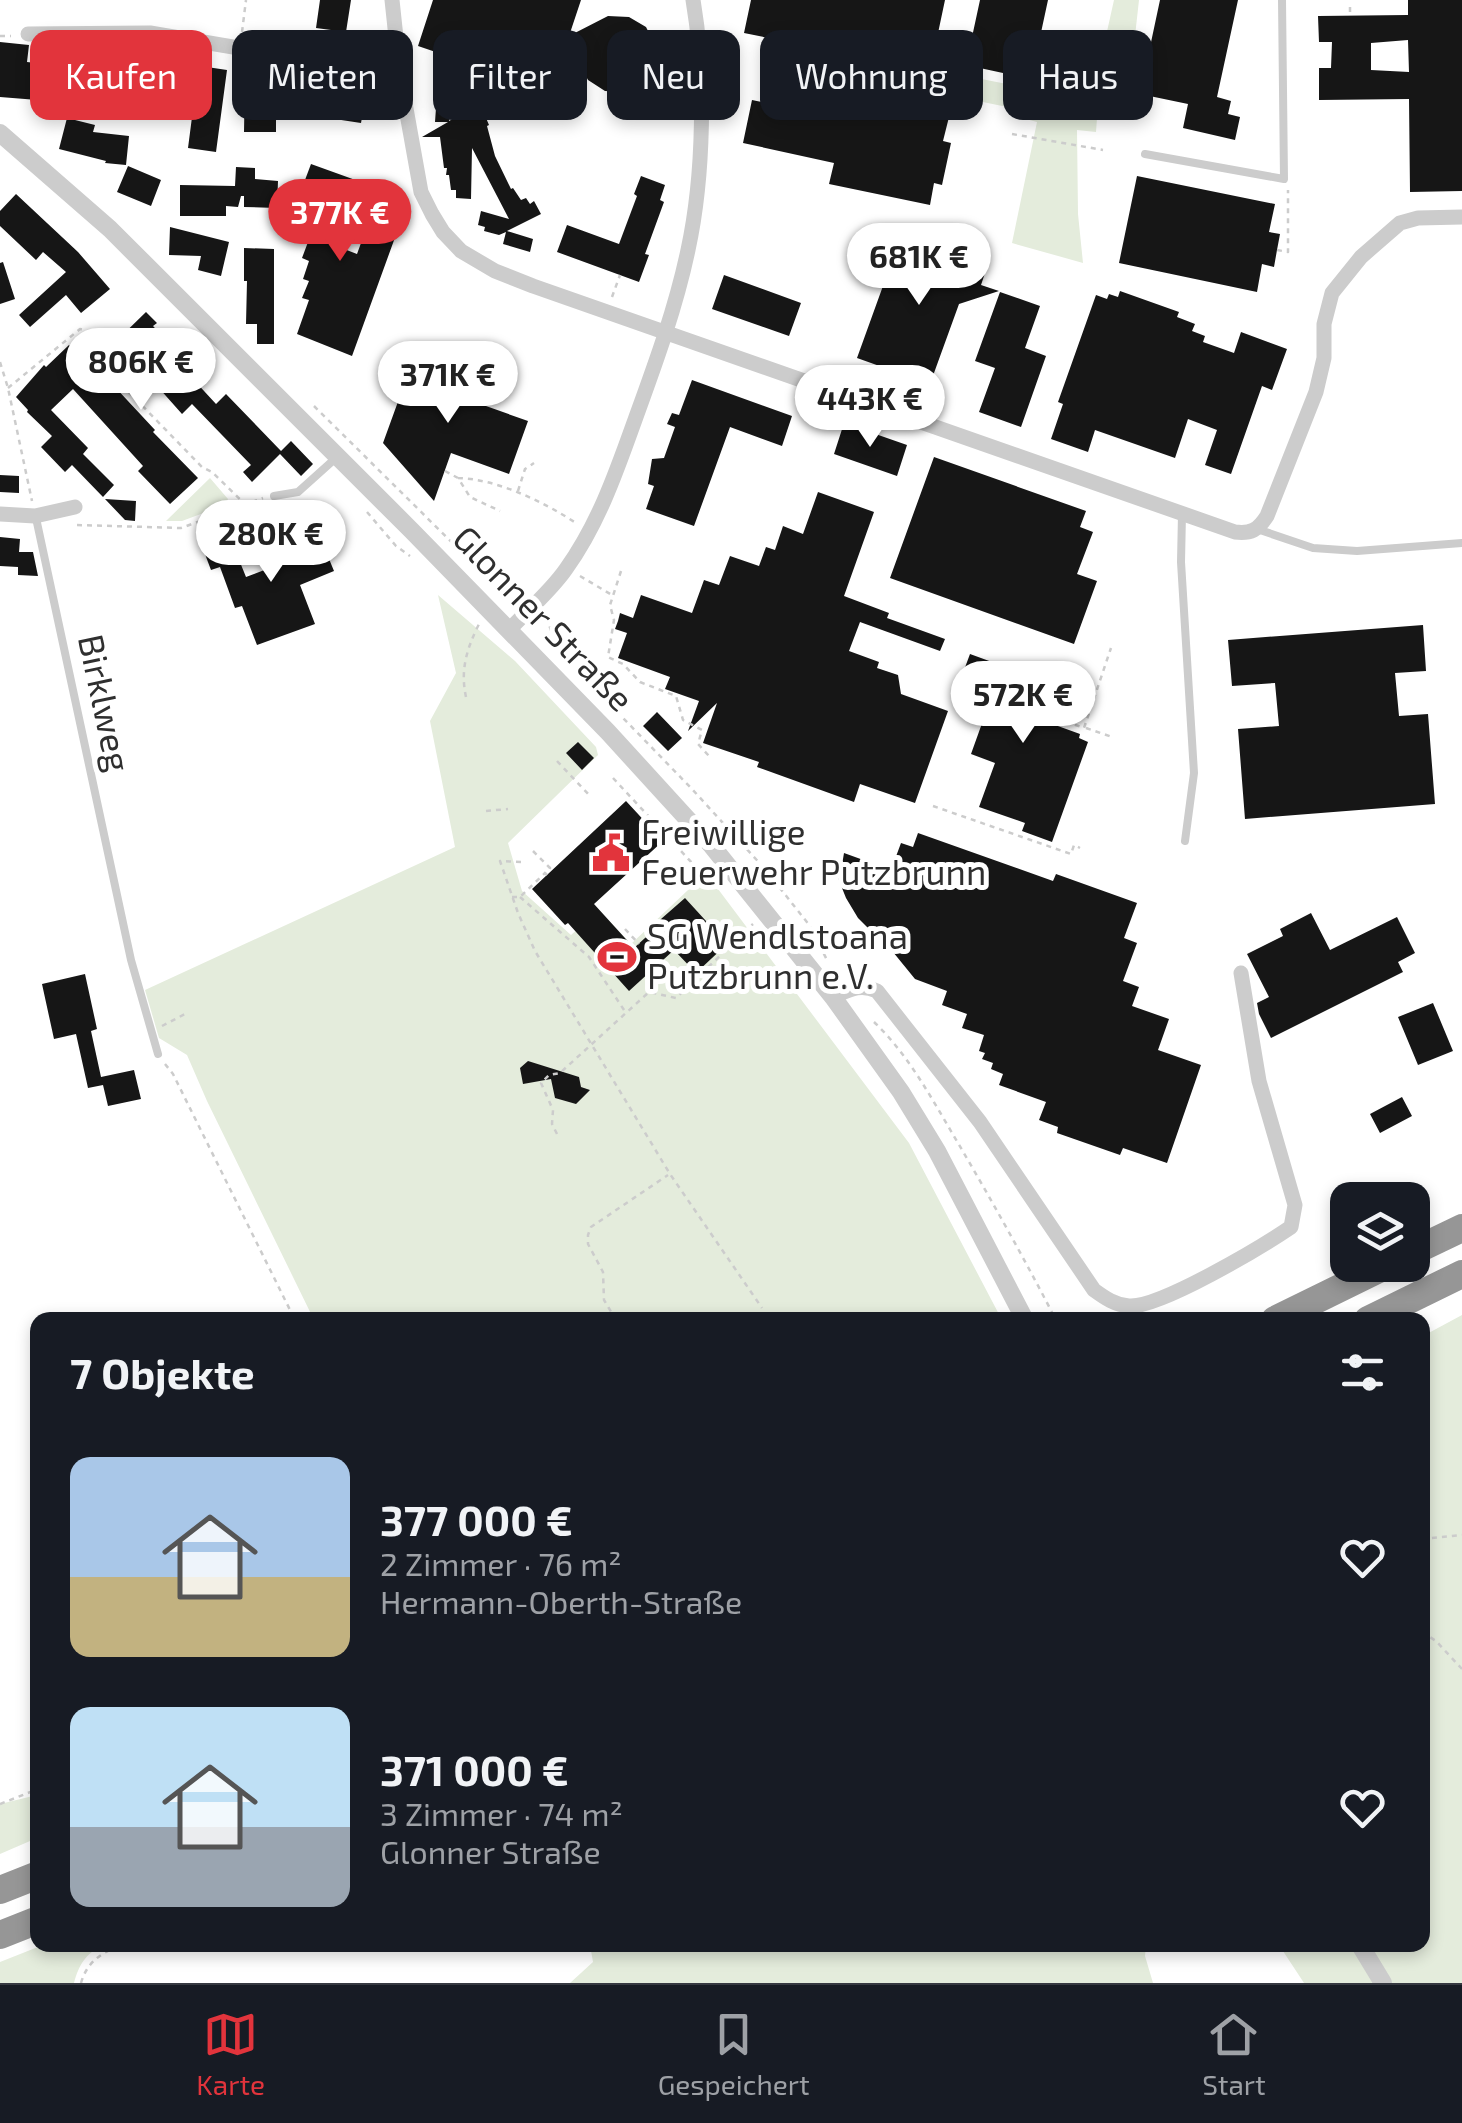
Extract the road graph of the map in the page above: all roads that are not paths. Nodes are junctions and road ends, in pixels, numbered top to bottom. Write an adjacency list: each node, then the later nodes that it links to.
1 (392, 0): 4 (street)
2 (692, 0): 11 (street)
3 (1282, 0): 9 (lane)
4 (395, 30)
5 (28, 34): 6 (street)
6 (232, 47)
7 (408, 120): 11 (street)
8 (0, 133): 12 (street, Glonner Straße)
9 (1145, 154)
10 (1462, 217): 18 (street)
11 (666, 333): 16 (street); 20 (street)
12 (337, 457): 13 (lane); 20 (street, Glonner Straße)
13 (274, 496)
14 (75, 507): 17 (street)
15 (0, 514): 17 (street)
16 (1182, 514): 18 (street); 21 (lane)
17 (35, 516): 24 (lane, Birklweg)
18 (1257, 529): 19 (lane)
19 (1462, 543)
20 (509, 630): 23 (street, Glonner Straße)
21 (1185, 841)
22 (1241, 972): 23 (street)
23 (833, 997): 29 (street, Glonner Straße)
24 (158, 1054)
25 (1462, 1228): 26 (highway)
26 (1430, 1243)
27 (1462, 1274): 31 (highway)
28 (1352, 1282): 30 (highway)
29 (1020, 1312)
30 (1291, 1312)
31 (1384, 1312)
32 (30, 1878): 33 (highway)
33 (0, 1890)
34 (30, 1923): 35 (highway)
35 (0, 1935)
36 (1364, 1952): 37 (street)
37 (1384, 1983)

